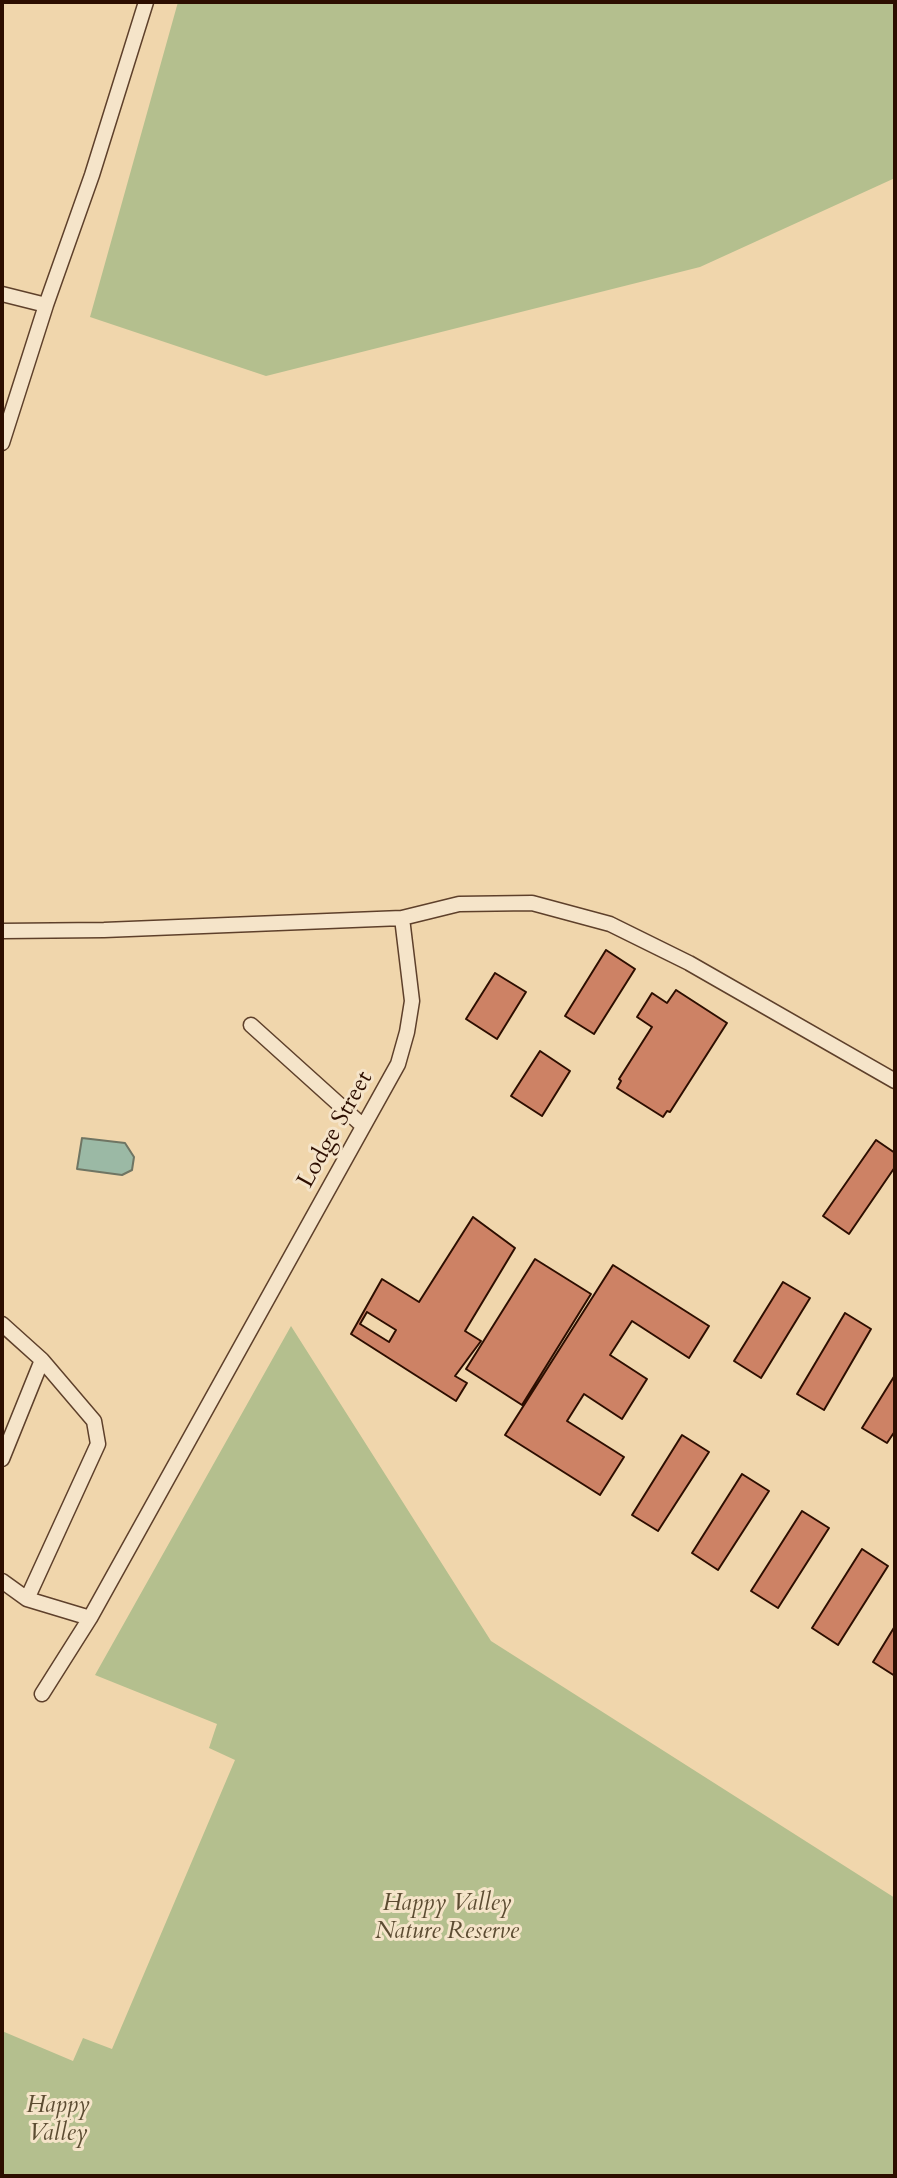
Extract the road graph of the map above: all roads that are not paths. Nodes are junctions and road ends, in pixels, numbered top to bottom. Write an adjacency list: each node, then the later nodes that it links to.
1 (146, 2): 3 (lane)
2 (2, 294): 3 (lane)
3 (46, 305): 4 (lane)
4 (9, 399): 5 (lane)
5 (2, 443)
6 (402, 918): 7 (lane); 9 (lane); 10 (lane, Lodge Street)
7 (2, 931)
8 (251, 1025): 10 (lane)
9 (895, 1081)
10 (363, 1126): 16 (lane, Lodge Street)
11 (2, 1324): 12 (lane)
12 (42, 1360): 13 (lane); 15 (lane)
13 (2, 1459)
14 (2, 1581): 15 (lane)
15 (27, 1599): 16 (lane)
16 (90, 1618): 17 (lane, Lodge Street)
17 (42, 1694)

